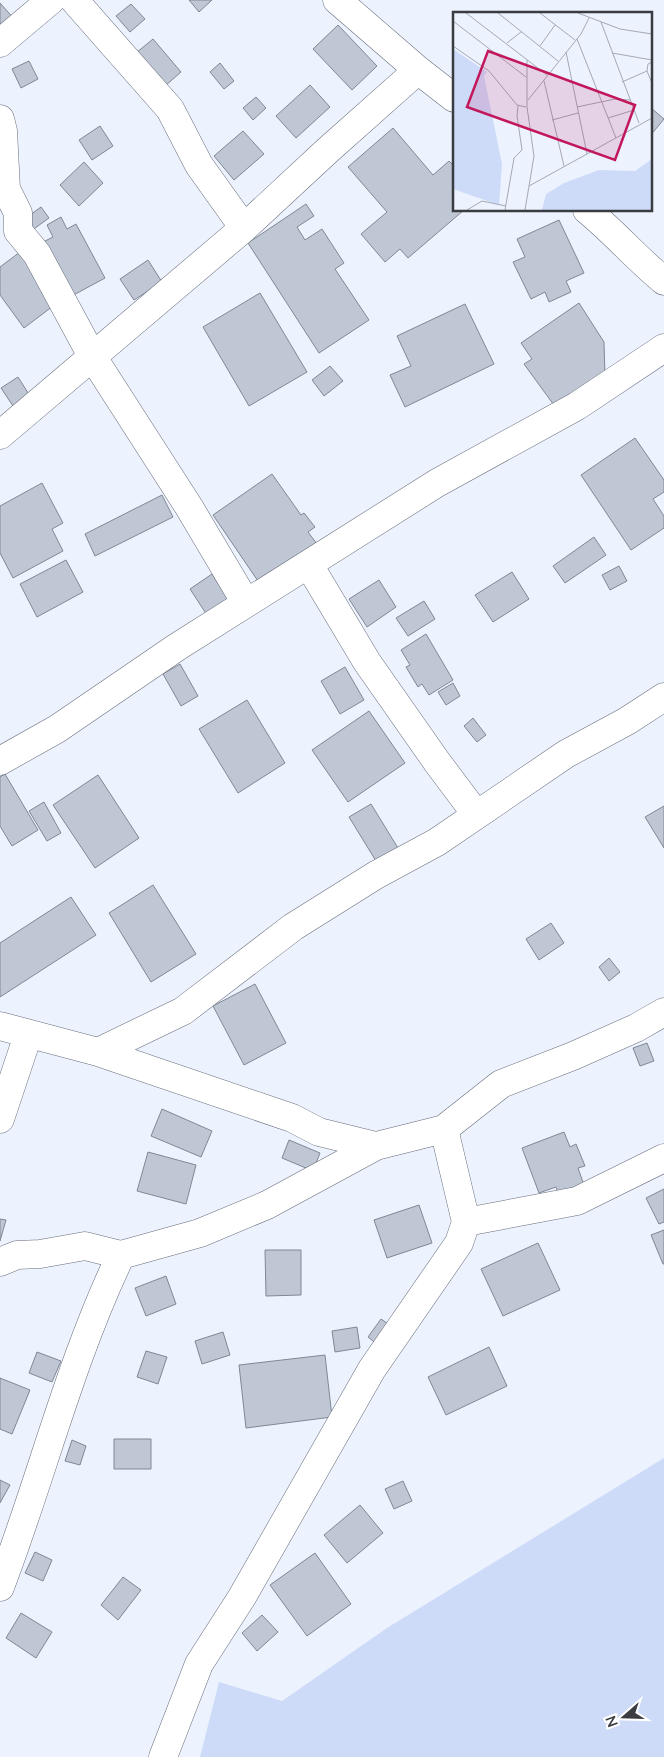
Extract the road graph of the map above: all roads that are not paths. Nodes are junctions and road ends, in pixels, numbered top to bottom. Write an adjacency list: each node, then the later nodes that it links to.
1 (51, 0): 4 (street)
2 (74, 0): 10 (street)
3 (338, 0): 5 (street)
4 (0, 43)
5 (418, 70): 6 (street); 10 (street)
6 (453, 97)
7 (0, 119): 8 (street)
8 (3, 186): 13 (street)
9 (588, 211): 11 (street)
10 (244, 228): 13 (street)
11 (664, 281)
12 (664, 348): 15 (street)
13 (92, 356): 14 (street); 16 (street)
14 (0, 435)
15 (309, 565): 16 (street); 19 (street)
16 (246, 604): 18 (street)
17 (664, 697): 19 (street)
18 (0, 762)
19 (476, 814): 23 (street)
20 (664, 1012): 25 (street)
21 (0, 1026): 22 (street)
22 (28, 1035): 23 (street); 24 (street)
23 (98, 1052): 26 (street)
24 (0, 1119)
25 (444, 1129): 26 (street); 28 (street)
26 (376, 1146): 29 (street)
27 (664, 1158): 28 (street)
28 (466, 1222): 32 (street)
29 (121, 1255): 30 (street); 31 (street)
30 (0, 1262)
31 (0, 1587)
32 (163, 1757)

